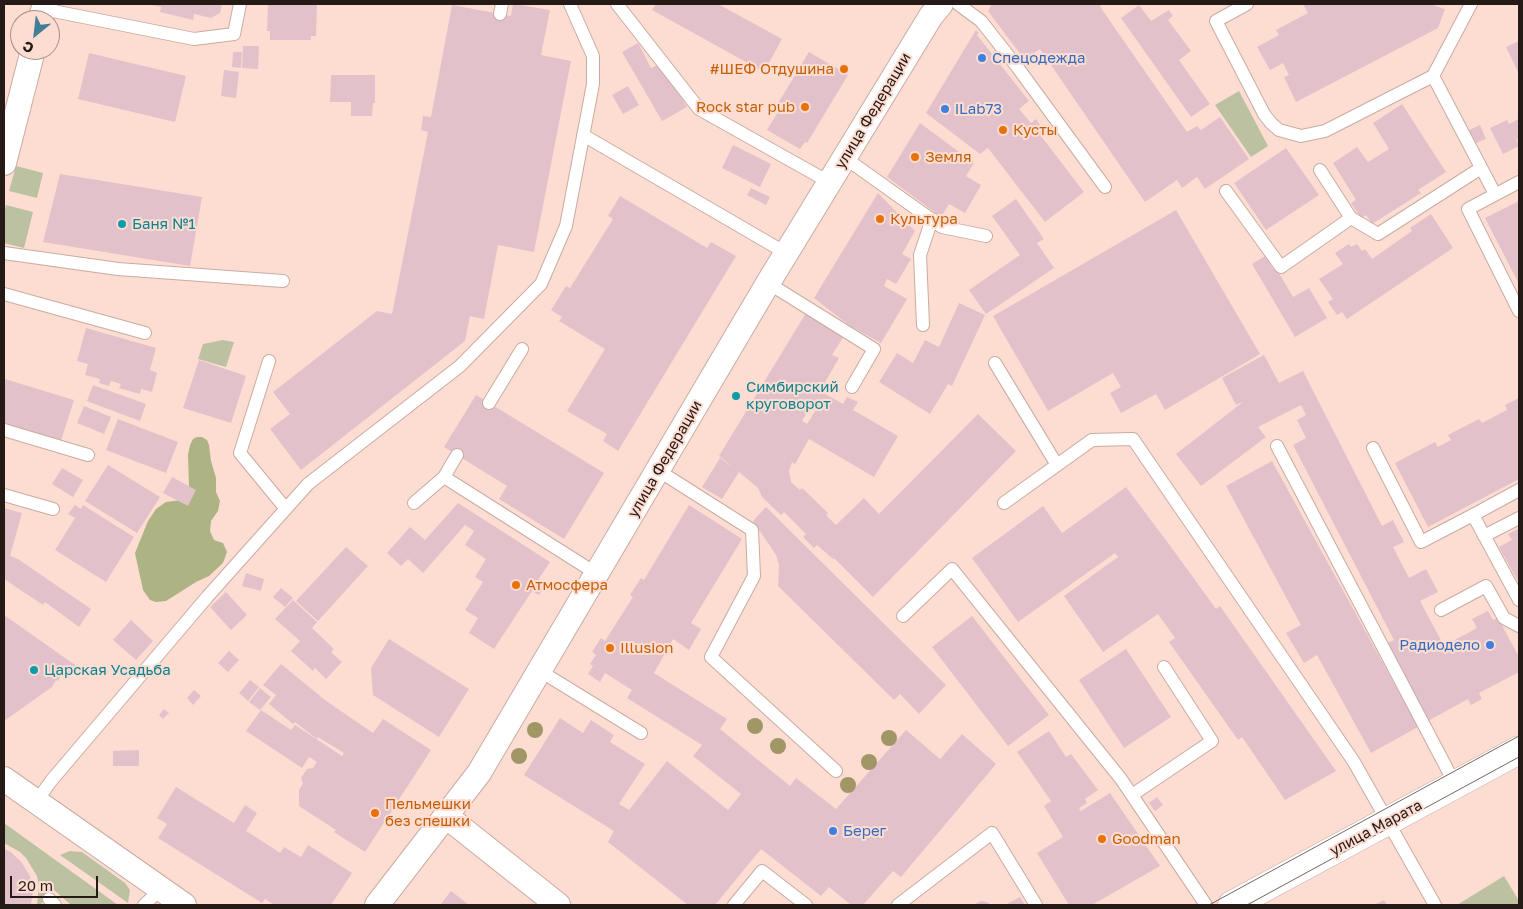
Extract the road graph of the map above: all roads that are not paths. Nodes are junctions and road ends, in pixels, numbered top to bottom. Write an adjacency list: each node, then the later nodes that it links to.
1 (240, 4): 8 (lane)
2 (570, 4): 11 (lane)
3 (617, 4): 17 (lane)
4 (941, 4): 13 (street, улица Федерации)
5 (958, 4): 19 (lane)
6 (1247, 4): 10 (lane)
7 (1471, 4): 10 (lane)
8 (60, 14)
9 (30, 60): 12 (street)
10 (1433, 76): 15 (lane)
11 (583, 135): 26 (lane); 51 (lane)
12 (7, 140): 14 (street)
13 (845, 158): 17 (street, улица Федерации); 23 (lane)
14 (4, 163)
15 (1481, 168): 21 (lane); 22 (lane)
16 (1320, 170): 22 (lane)
17 (830, 182): 26 (street, улица Федерации)
18 (1519, 182): 21 (lane)
19 (1105, 187)
20 (1226, 191): 22 (lane)
21 (1494, 194): 30 (lane)
22 (1351, 218)
23 (932, 219): 24 (lane); 31 (lane)
24 (986, 236)
25 (4, 253): 27 (lane)
26 (786, 253): 28 (street, улица Федерации)
27 (283, 282)
28 (768, 283): 36 (lane); 44 (street, улица Федерации)
29 (4, 294): 32 (lane)
30 (1519, 312)
31 (923, 325)
32 (145, 333)
33 (522, 349): 37 (lane)
34 (269, 361): 51 (lane)
35 (995, 363): 43 (lane)
36 (852, 387)
37 (489, 403)
38 (4, 430): 41 (lane)
39 (1278, 446): 66 (lane)
40 (1373, 448): 52 (lane)
41 (88, 455)
42 (457, 455): 45 (lane)
43 (1057, 465): 48 (lane); 70 (lane)
44 (659, 471): 55 (street, улица Федерации); 64 (lane)
45 (444, 477): 49 (lane); 55 (lane)
46 (1519, 490): 52 (lane)
47 (4, 495): 50 (lane)
48 (1004, 502)
49 (414, 503)
50 (53, 509)
51 (286, 509): 68 (lane)
52 (1473, 514): 54 (lane)
53 (1519, 518): 54 (lane)
54 (1484, 536): 56 (lane)
55 (597, 574): 61 (street, улица Федерации)
56 (1519, 600)
57 (1441, 610): 59 (lane)
58 (903, 616): 67 (lane)
59 (1519, 626)
60 (1164, 667): 67 (lane)
61 (540, 671): 62 (lane); 69 (street, улица Федерации)
62 (641, 733)
63 (1519, 750): 66 (street, улица Марата)
64 (836, 771)
65 (4, 779): 68 (street)
66 (1455, 784): 70 (street, улица Марата)
67 (1132, 795): 80 (lane)
68 (36, 802): 71 (street)
69 (446, 816): 74 (street, улица Федерации); 75 (street)
70 (1387, 822): 81 (street, улица Марата); 82 (lane)
71 (161, 889): 72 (lane); 73 (street)
72 (144, 905)
73 (184, 905)
74 (377, 905)
75 (558, 905)
76 (734, 905): 77 (lane)
77 (806, 905)
78 (898, 905): 79 (lane)
79 (1036, 905)
80 (1206, 905)
81 (1232, 905)
82 (1435, 905)

